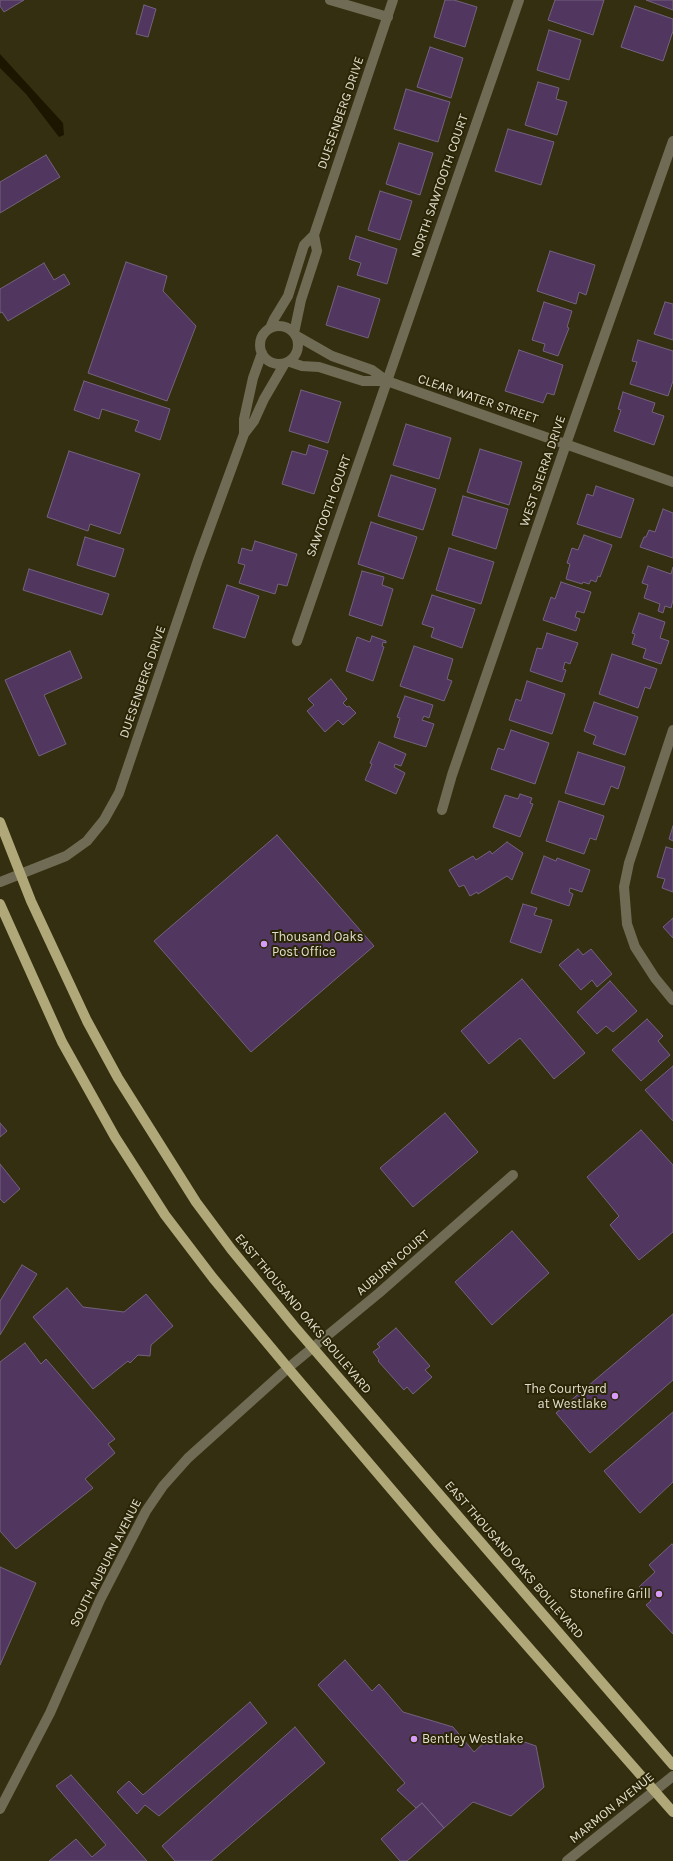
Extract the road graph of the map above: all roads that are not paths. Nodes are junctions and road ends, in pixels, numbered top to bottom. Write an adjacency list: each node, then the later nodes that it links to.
1 (330, 0): 4 (street)
2 (394, 0): 4 (street, DUESENBERG DRIVE)
3 (519, 0): 11 (street, NORTH SAWTOOTH COURT)
4 (388, 17): 6 (street, DUESENBERG DRIVE)
5 (673, 141): 13 (street, WEST SIERRA DRIVE)
6 (314, 235): 7 (street, DUESENBERG DRIVE); 8 (street, DUESENBERG DRIVE)
7 (270, 328): 8 (street); 9 (street, DUESENBERG DRIVE)
8 (295, 334): 10 (street, DUESENBERG DRIVE); 11 (street, CLEAR WATER STREET)
9 (262, 352): 10 (street); 12 (street, DUESENBERG DRIVE)
10 (287, 362): 11 (street, CLEAR WATER STREET); 12 (street, DUESENBERG DRIVE)
11 (387, 381): 13 (street, CLEAR WATER STREET); 15 (street, SAWTOOTH COURT)
12 (244, 434): 19 (street, DUESENBERG DRIVE)
13 (566, 444): 14 (street, CLEAR WATER STREET); 17 (street, WEST SIERRA DRIVE)
14 (673, 482)
15 (297, 641)
16 (673, 730): 22 (street)
17 (442, 810)
18 (0, 822): 19 (main road, EAST THOUSAND OAKS BOULEVARD)
19 (21, 874): 20 (street, DUESENBERG DRIVE); 24 (main road, EAST THOUSAND OAKS BOULEVARD)
20 (0, 882)
21 (0, 904): 25 (main road)
22 (673, 1000)
23 (513, 1175): 24 (street, AUBURN COURT)
24 (312, 1348): 25 (street, AUBURN COURT); 26 (main road, EAST THOUSAND OAKS BOULEVARD)
25 (288, 1368): 28 (main road); 29 (street, SOUTH AUBURN AVENUE)
26 (673, 1765)
27 (673, 1776): 28 (street, MARMON AVENUE)
28 (654, 1790): 30 (main road); 31 (street, MARMON AVENUE)
29 (0, 1809)
30 (673, 1812)
31 (567, 1861)

